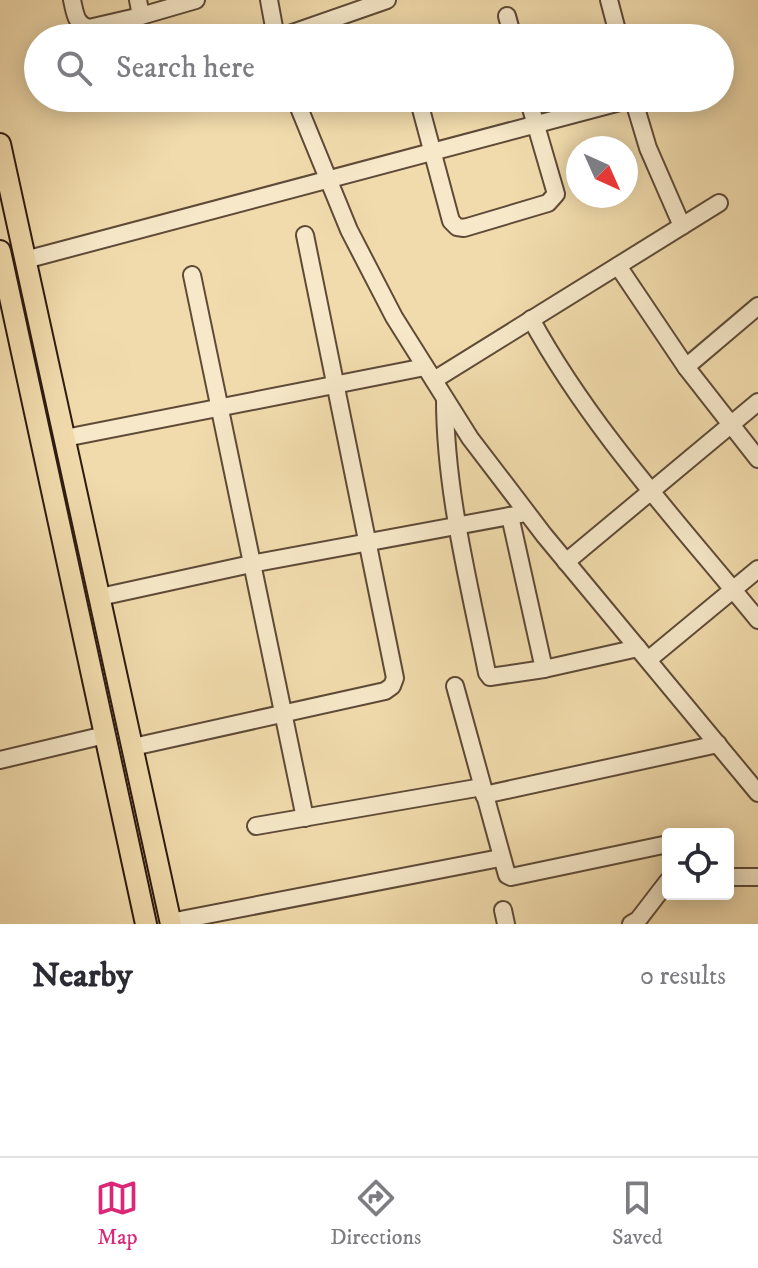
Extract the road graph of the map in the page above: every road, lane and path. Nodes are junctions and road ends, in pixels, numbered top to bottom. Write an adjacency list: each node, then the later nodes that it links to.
1 (72, 0): 8 (street)
2 (196, 0): 6 (street)
3 (269, 0): 10 (street)
4 (387, 0): 11 (street)
5 (609, 0): 13 (street)
6 (140, 8): 9 (street)
7 (507, 16): 12 (street)
8 (80, 24)
9 (99, 24)
10 (274, 24)
11 (318, 24)
12 (509, 24)
13 (615, 24)
14 (301, 112): 22 (street)
15 (422, 112): 21 (street)
16 (532, 112): 19 (street)
17 (583, 112): 19 (street)
18 (638, 112): 24 (street)
19 (535, 125): 21 (street); 21 (street)
20 (0, 144): 27 (main road)
21 (433, 153): 22 (street)
22 (328, 181): 27 (street); 35 (street)
23 (719, 203): 24 (street)
24 (682, 226): 28 (street)
25 (305, 235): 36 (street)
26 (0, 251): 32 (main road)
27 (25, 260): 30 (main road)
28 (618, 266): 33 (street); 34 (street)
29 (192, 275): 39 (street)
30 (34, 298): 32 (street); 41 (main road)
31 (758, 306): 34 (street)
32 (6, 307): 57 (main road)
33 (531, 319): 35 (street); 43 (street)
34 (686, 367): 40 (street)
35 (430, 374): 36 (street); 37 (street)
36 (334, 385): 39 (street); 46 (street)
37 (445, 398): 44 (street); 45 (street)
38 (758, 402): 40 (street)
39 (219, 408): 41 (street); 48 (street)
40 (730, 425): 42 (street); 43 (street)
41 (65, 438): 51 (main road)
42 (758, 459)
43 (652, 490): 47 (street); 50 (street)
44 (518, 514): 45 (street); 47 (street); 54 (street)
45 (458, 525): 46 (street); 54 (street)
46 (366, 543): 48 (street); 56 (street)
47 (566, 562): 53 (street)
48 (251, 564): 51 (street); 56 (street)
49 (758, 569): 50 (street)
50 (733, 589): 52 (street); 53 (street)
51 (100, 597): 59 (main road)
52 (758, 620)
53 (643, 654): 54 (street); 58 (street)
54 (544, 669)
55 (455, 686): 61 (street)
56 (282, 715): 59 (street); 63 (street)
57 (105, 735): 60 (street); 71 (main road)
58 (718, 744): 61 (street); 62 (street)
59 (133, 747): 70 (main road)
60 (0, 760)
61 (483, 791): 63 (street); 66 (street)
62 (758, 793)
63 (305, 818): 64 (street)
64 (256, 826)
65 (662, 845): 66 (street)
66 (500, 858): 70 (street)
67 (734, 877): 68 (street)
68 (758, 877)
69 (662, 886): 72 (street)
70 (170, 923)
71 (146, 924)
72 (631, 924)

